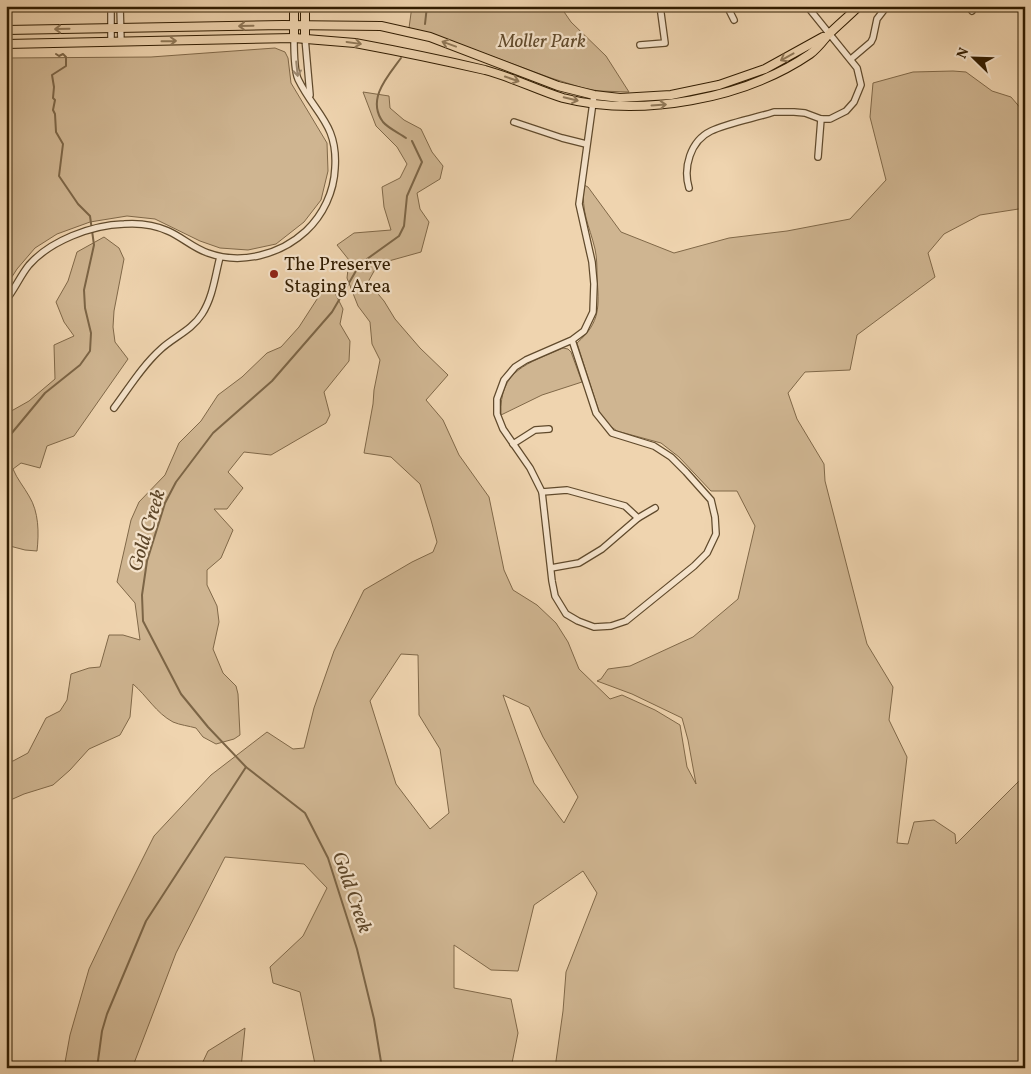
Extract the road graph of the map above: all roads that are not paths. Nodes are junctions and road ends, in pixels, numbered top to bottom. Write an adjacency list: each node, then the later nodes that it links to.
1 (111, 6): 13 (street)
2 (120, 6): 14 (street)
3 (294, 6): 11 (main road)
4 (305, 6): 12 (main road)
5 (660, 6): 22 (street)
6 (727, 6): 10 (street)
7 (807, 6): 16 (street)
8 (859, 6): 16 (main road)
9 (887, 6): 23 (street)
10 (734, 20)
11 (294, 25): 12 (main road); 14 (main road, one-way to 14); 17 (main road)
12 (306, 25): 18 (main road); 24 (main road, one-way to 12)
13 (111, 28): 14 (main road); 15 (main road, one-way to 15); 19 (street)
14 (120, 28): 20 (street)
15 (6, 30)
16 (830, 34): 23 (street); 24 (main road, one-way to 24); 26 (main road, one-way to 16)
17 (294, 38): 18 (main road); 20 (main road, one-way to 17); 25 (street, one-way to 25)
18 (305, 38): 25 (street); 26 (main road, one-way to 26)
19 (111, 42): 20 (main road); 21 (main road)
20 (121, 42)
21 (6, 44)
22 (640, 45)
23 (851, 59): 27 (street)
24 (594, 94): 26 (street)
25 (310, 98): 32 (street)
26 (593, 104): 29 (street)
27 (821, 119): 30 (street); 31 (street)
28 (514, 122): 29 (street)
29 (586, 144): 34 (street)
30 (818, 157)
31 (689, 188)
32 (220, 256): 33 (street); 35 (street)
33 (6, 300)
34 (572, 340): 37 (street); 41 (street)
35 (114, 408)
36 (549, 429): 37 (street)
37 (513, 444): 38 (street)
38 (542, 492): 40 (street); 41 (street)
39 (655, 508): 40 (street)
40 (638, 518): 41 (street)
41 (551, 568)

